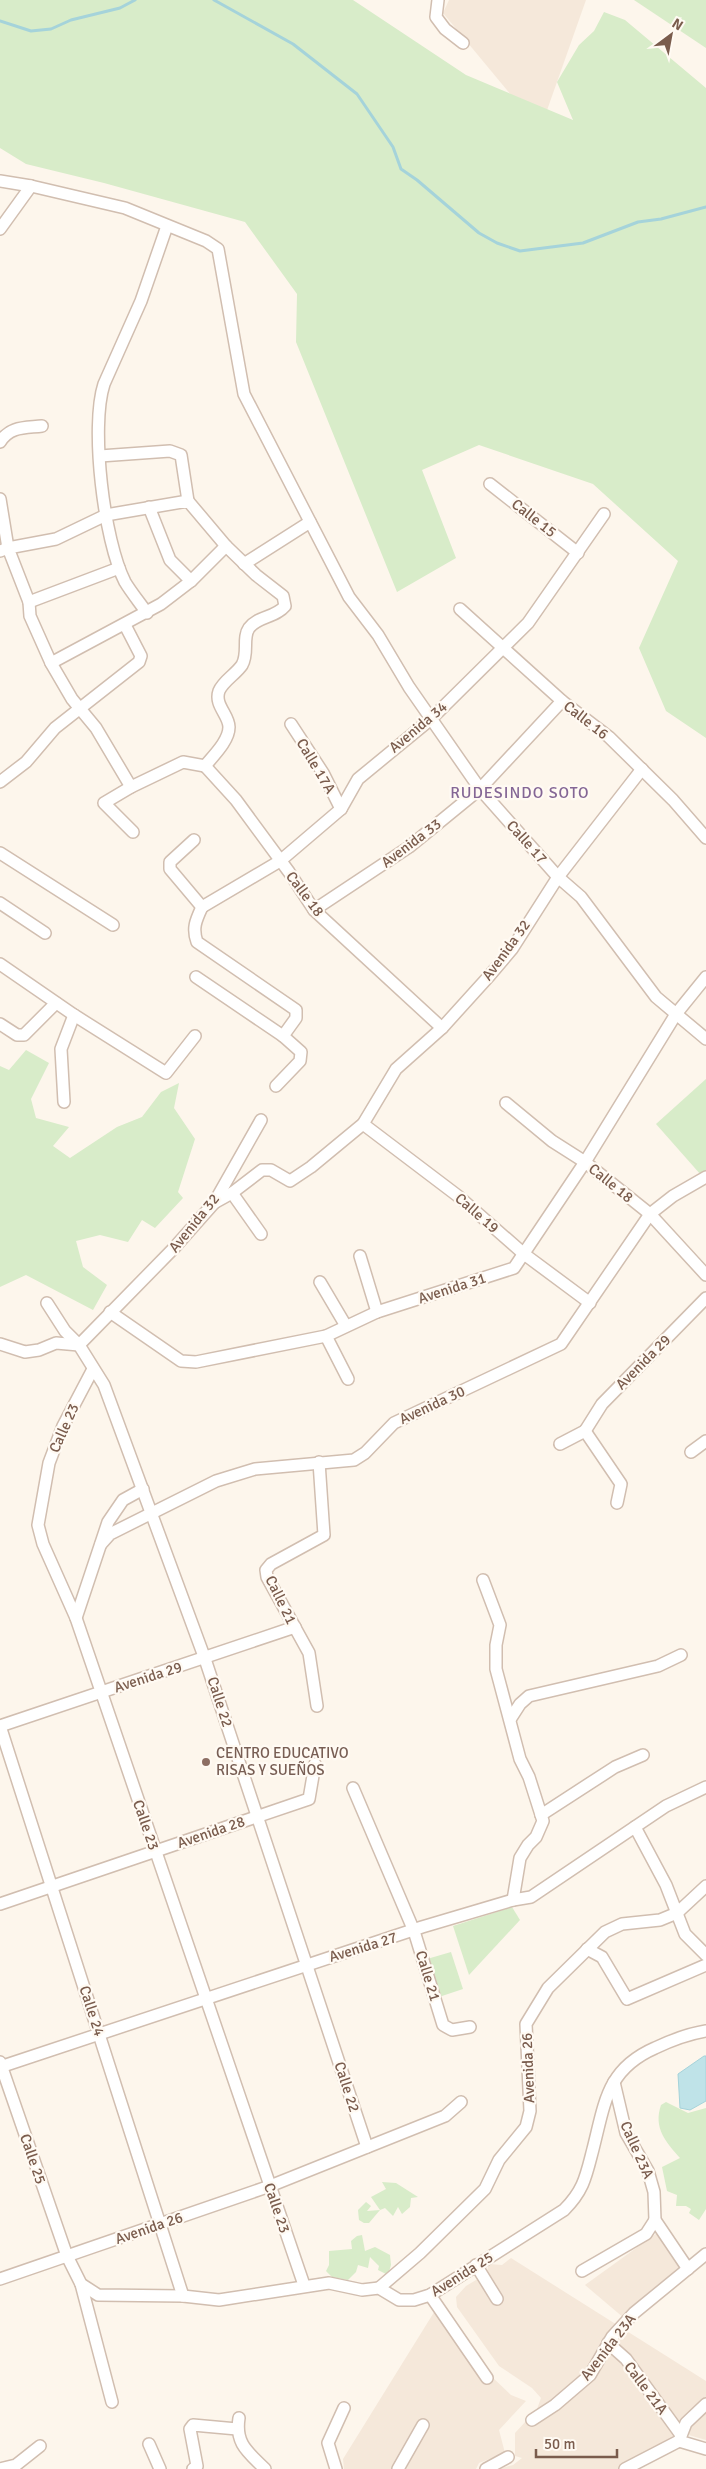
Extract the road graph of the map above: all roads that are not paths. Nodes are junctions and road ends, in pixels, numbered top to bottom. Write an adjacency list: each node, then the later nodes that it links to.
1 (438, 0): 2 (street)
2 (463, 43)
3 (0, 181): 4 (street)
4 (31, 186): 5 (street); 6 (street)
5 (167, 226): 9 (street); 16 (street, Calle 17)
6 (0, 229)
7 (42, 426): 8 (street)
8 (0, 442)
9 (100, 456): 12 (street); 15 (street)
10 (490, 484): 19 (street, Calle 15)
11 (0, 499): 18 (street)
12 (188, 501): 13 (street); 17 (street)
13 (149, 507): 15 (street); 22 (street)
14 (604, 514): 19 (street, Avenida 34)
15 (106, 515): 18 (street); 21 (street)
16 (310, 522): 20 (street); 31 (street, Calle 17)
17 (226, 546): 20 (street); 22 (street)
18 (4, 549): 23 (street)
19 (578, 553): 27 (street, Avenida 34)
20 (244, 564): 33 (street)
21 (119, 568): 23 (street); 25 (street)
22 (191, 581): 25 (street)
23 (29, 602): 28 (street)
24 (460, 608): 27 (street, Calle 16)
25 (147, 612): 26 (street)
26 (125, 625): 28 (street); 30 (street)
27 (505, 647): 29 (street, Calle 16); 31 (street, Avenida 34)
28 (51, 663): 30 (street)
29 (562, 701): 34 (street, Calle 16); 37 (street, Avenida 33)
30 (79, 708): 35 (street); 36 (street)
31 (431, 719): 37 (street, Calle 17); 38 (street, Avenida 34)
32 (291, 724): 38 (street, Calle 17A)
33 (205, 766): 36 (street); 43 (street, Calle 18)
34 (642, 769): 40 (street, Calle 16); 44 (street, Avenida 32)
35 (0, 782)
36 (131, 787): 39 (street)
37 (480, 789): 44 (street, Calle 17); 47 (street, Avenida 33)
38 (341, 808): 43 (street, Avenida 34)
39 (133, 832)
40 (706, 838)
41 (194, 840): 46 (street)
42 (0, 853): 48 (street)
43 (280, 860): 46 (street, Avenida 34); 47 (street, Calle 18)
44 (558, 876): 54 (street, Calle 17); 57 (street, Avenida 32)
45 (0, 903): 49 (street)
46 (202, 906): 59 (street)
47 (314, 910): 57 (street, Calle 18)
48 (113, 925)
49 (45, 933)
50 (0, 964): 53 (street)
51 (196, 977): 59 (street)
52 (706, 977): 54 (street, Avenida 31)
53 (56, 1003): 55 (street); 56 (street)
54 (676, 1014): 60 (street, Calle 17); 66 (street, Avenida 31)
55 (74, 1015): 58 (street); 62 (street)
56 (0, 1024)
57 (442, 1028): 65 (street, Avenida 32)
58 (195, 1036)
59 (283, 1036): 61 (street)
60 (706, 1038)
61 (276, 1086)
62 (64, 1102)
63 (506, 1102): 66 (street, Calle 18)
64 (260, 1120): 69 (street, Avenida 32)
65 (364, 1124): 68 (street); 72 (street, Calle 19)
66 (585, 1162): 70 (street, Calle 18); 72 (street, Avenida 31)
67 (706, 1177): 70 (street, Avenida 30)
68 (232, 1193): 69 (street); 71 (street)
69 (214, 1202): 79 (street, Avenida 32)
70 (650, 1214): 74 (street, Calle 18); 78 (street, Avenida 30)
71 (261, 1234)
72 (524, 1254): 78 (street, Calle 19); 80 (street, Avenida 31)
73 (360, 1256): 80 (street)
74 (706, 1275)
75 (320, 1282): 81 (street)
76 (706, 1298): 87 (street, Avenida 29)
77 (47, 1303): 84 (street, Calle 22)
78 (590, 1303): 91 (street, Avenida 30)
79 (110, 1312): 82 (street, Avenida 31); 84 (street)
80 (377, 1312): 81 (street, Avenida 31)
81 (346, 1326): 82 (street, Avenida 31)
82 (326, 1336): 86 (street)
83 (0, 1344): 84 (street)
84 (79, 1345): 85 (street, Calle 22)
85 (93, 1369): 92 (street, Calle 22); 97 (street, Calle 23)
86 (348, 1379)
87 (585, 1431): 89 (street); 93 (street)
88 (706, 1441): 90 (street)
89 (560, 1444)
90 (691, 1452)
91 (319, 1462): 94 (street, Avenida 30); 98 (street, Calle 21)
92 (143, 1489): 94 (street, Calle 22); 95 (street)
93 (618, 1503)
94 (152, 1513): 95 (street, Avenida 30); 100 (street, Calle 22)
95 (101, 1544): 97 (street)
96 (483, 1580): 103 (street)
97 (76, 1618): 101 (street, Calle 23)
98 (295, 1628): 100 (street, Avenida 29); 102 (street, Calle 21)
99 (681, 1655): 103 (street)
100 (205, 1659): 101 (street, Avenida 29); 110 (street, Calle 22)
101 (101, 1693): 104 (street, Avenida 29); 112 (street, Calle 23)
102 (317, 1706)
103 (511, 1718): 109 (street)
104 (0, 1726): 114 (street, Calle 24)
105 (643, 1755): 109 (street)
106 (315, 1764): 110 (street, Avenida 28)
107 (706, 1787): 111 (street, Avenida 27)
108 (353, 1788): 118 (street, Calle 21)
109 (541, 1815): 115 (street)
110 (258, 1817): 112 (street, Avenida 28); 121 (street, Calle 22)
111 (635, 1827): 115 (street, Avenida 27); 117 (street)
112 (155, 1851): 114 (street, Avenida 28); 123 (street, Calle 23)
113 (706, 1886): 117 (street, Avenida 26)
114 (52, 1887): 116 (street, Avenida 28); 126 (street, Calle 24)
115 (512, 1900): 118 (street, Avenida 27)
116 (0, 1904)
117 (677, 1913): 119 (street, Avenida 26); 120 (street)
118 (414, 1931): 121 (street, Avenida 27); 124 (street, Calle 21)
119 (587, 1949): 122 (street); 142 (street, Avenida 26)
120 (706, 1955)
121 (307, 1965): 123 (street, Avenida 27); 130 (street, Calle 22)
122 (706, 1965)
123 (205, 1998): 126 (street, Avenida 27); 131 (street, Calle 23)
124 (470, 2027)
125 (706, 2032): 128 (street, Avenida 25)
126 (99, 2034): 127 (street, Avenida 27); 133 (street, Calle 24)
127 (0, 2065): 135 (street, Calle 25)
128 (614, 2082): 132 (street, Calle 23A); 136 (street, Avenida 25)
129 (461, 2102): 130 (street, Avenida 26)
130 (367, 2147): 131 (street, Avenida 26)
131 (270, 2186): 133 (street, Avenida 26); 141 (street, Calle 23)
132 (655, 2220): 137 (street); 138 (street)
133 (160, 2225): 135 (street, Avenida 26); 144 (street, Calle 24)
134 (706, 2254): 137 (street, Avenida 23A)
135 (67, 2256): 139 (street, Avenida 26); 140 (street)
136 (476, 2265): 143 (street, Avenida 25); 145 (street)
137 (688, 2269): 146 (street, Avenida 23A)
138 (582, 2271)
139 (0, 2279)
140 (82, 2284): 144 (street, Avenida 25); 148 (street)
141 (304, 2285): 142 (street, Avenida 25); 144 (street, Avenida 25)
142 (379, 2288): 143 (street, Avenida 25)
143 (430, 2294): 147 (street)
144 (183, 2296)
145 (497, 2299)
146 (608, 2343): 151 (street, Avenida 23A); 153 (street, Calle 21A)
147 (488, 2378)
148 (112, 2402)
149 (706, 2404): 153 (street)
150 (344, 2408): 162 (street)
151 (532, 2420)
152 (423, 2425): 163 (street)
153 (680, 2438): 156 (street); 165 (street)
154 (149, 2444): 159 (street)
155 (40, 2446): 158 (street)
156 (706, 2449)
157 (508, 2457): 164 (street)
158 (0, 2469)
159 (160, 2469)
160 (193, 2469): 161 (street)
161 (265, 2469)
162 (336, 2469)
163 (398, 2469)
164 (486, 2469)
165 (625, 2469)

